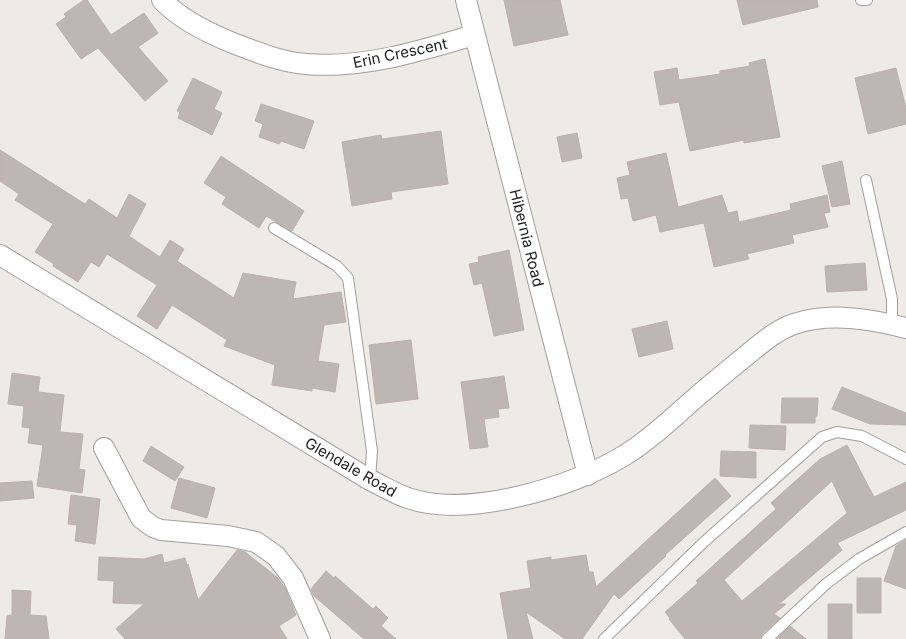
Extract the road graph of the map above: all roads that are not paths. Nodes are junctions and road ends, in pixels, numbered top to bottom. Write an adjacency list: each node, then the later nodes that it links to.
1 (162, 0): 5 (street, Erin Crescent)
2 (466, 0): 5 (street, Hibernia Road)
3 (861, 0): 4 (lane)
4 (867, 0)
5 (474, 35): 12 (street, Hibernia Road)
6 (866, 180): 9 (lane)
7 (274, 228): 13 (lane)
8 (0, 255): 13 (street, Glendale Road)
9 (899, 327): 12 (street, Glendale Road)
10 (104, 448): 15 (street)
11 (906, 459): 16 (lane)
12 (588, 475): 13 (street, Glendale Road)
13 (370, 480)
14 (906, 532): 17 (lane)
15 (320, 639)
16 (604, 639)
17 (766, 639)

